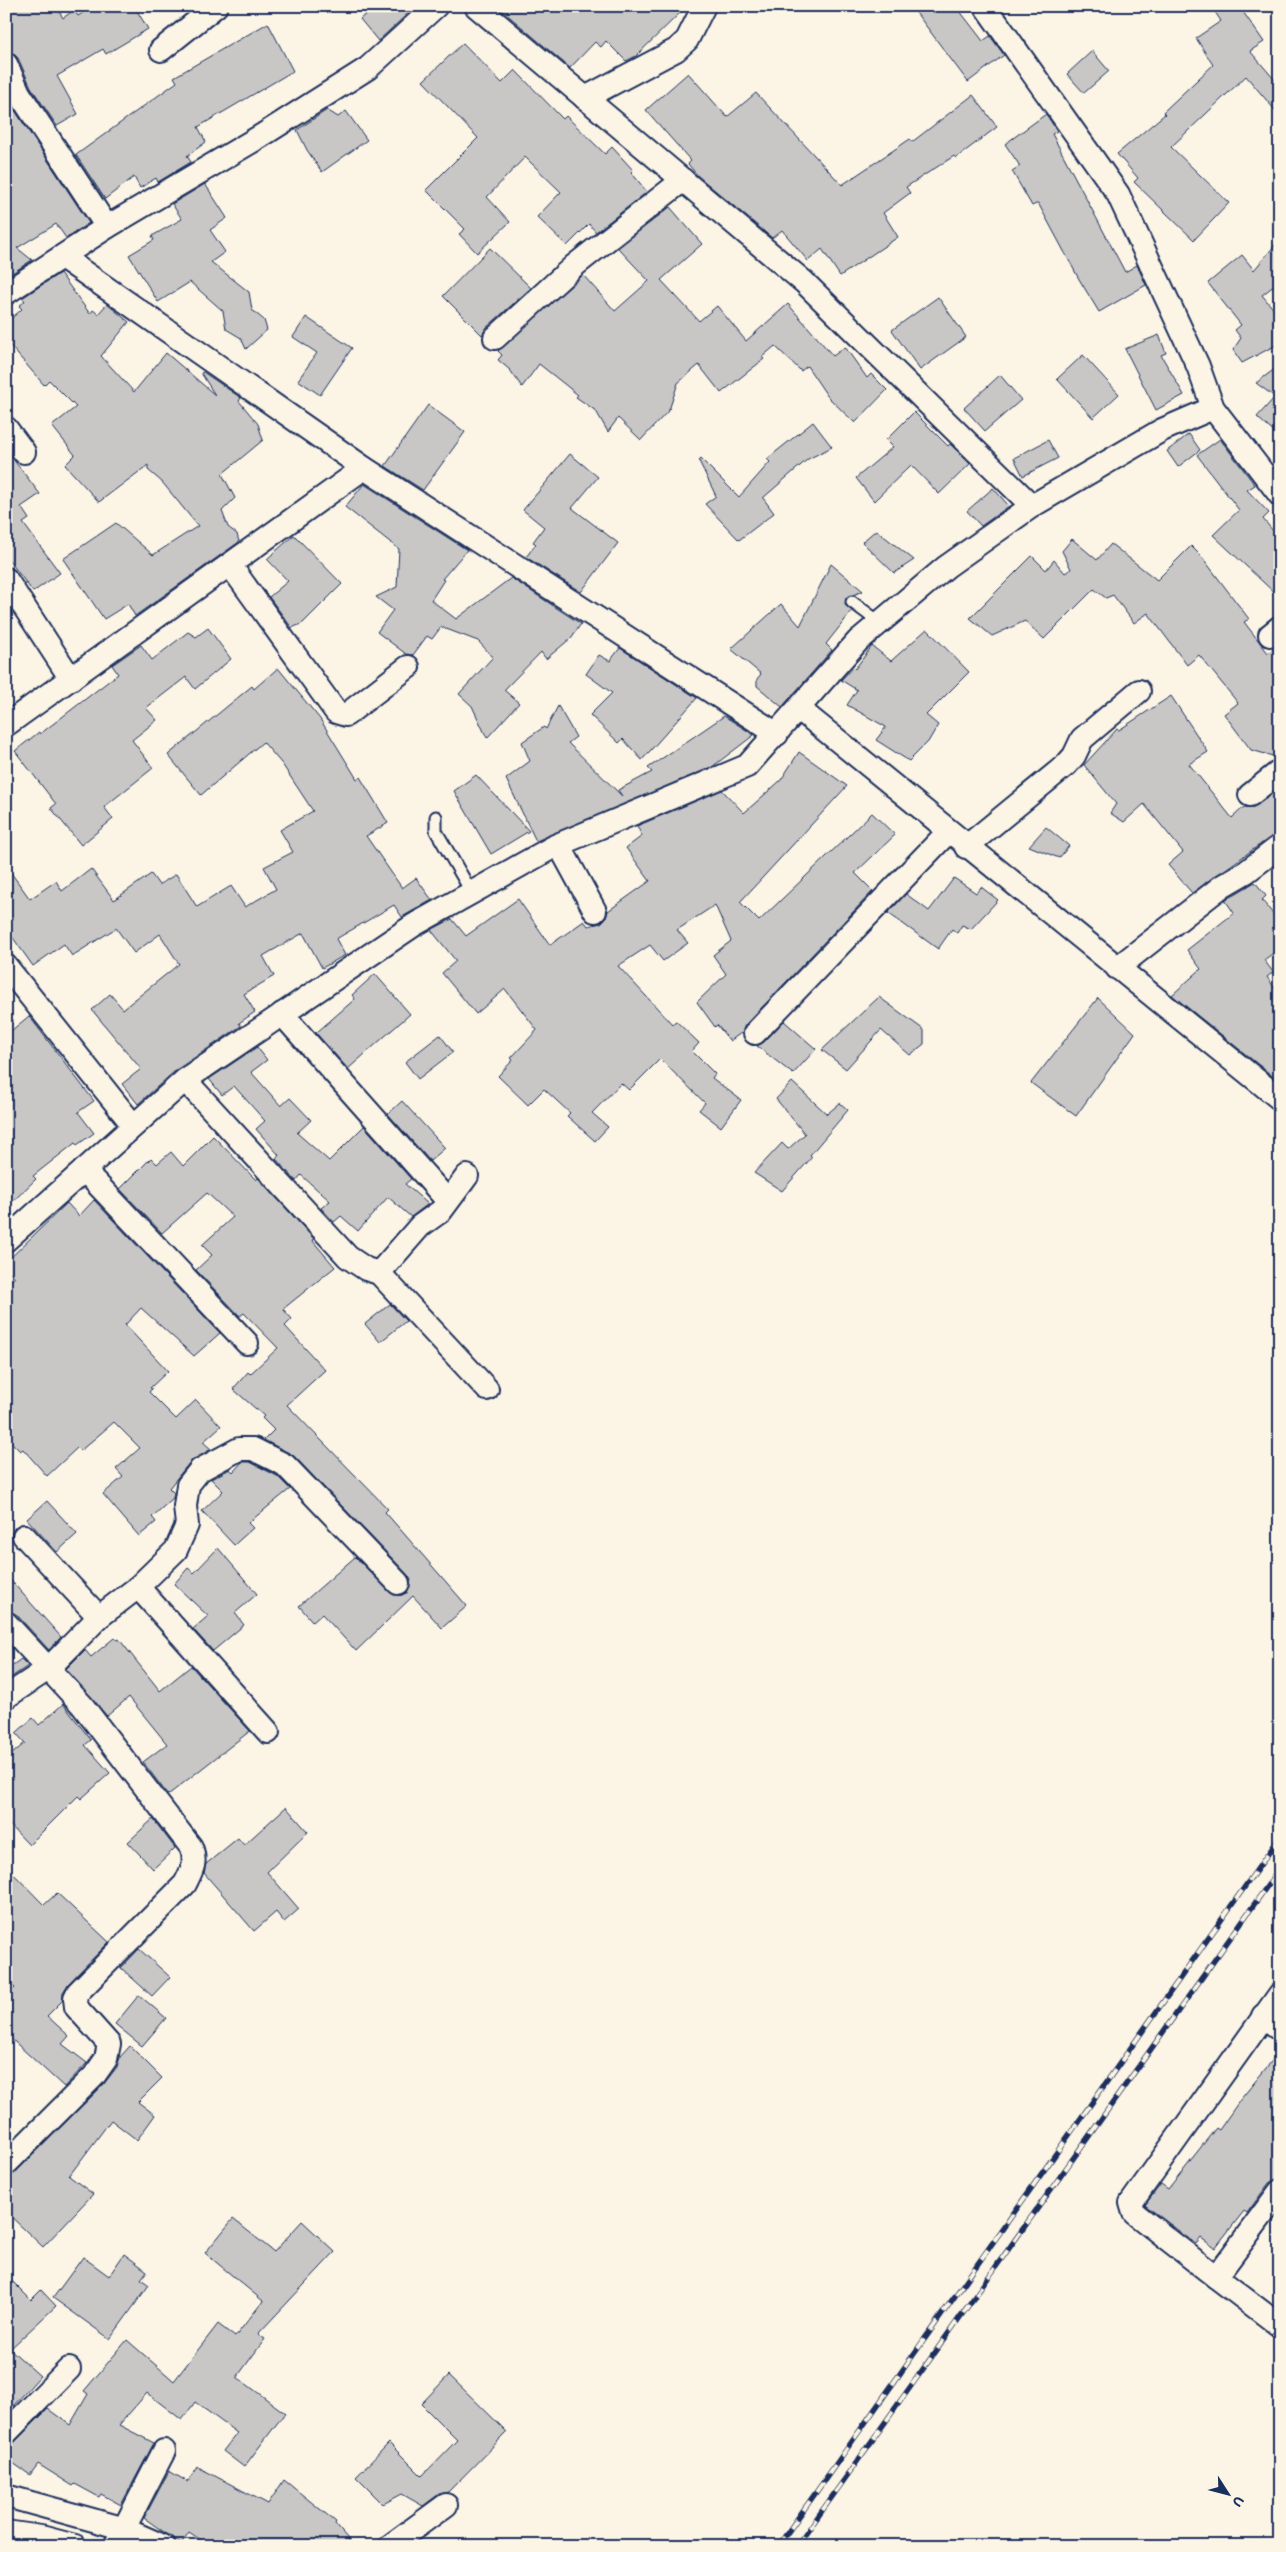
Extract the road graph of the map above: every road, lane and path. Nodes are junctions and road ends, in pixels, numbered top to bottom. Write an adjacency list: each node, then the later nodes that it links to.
1 (216, 6): 6 (street)
2 (436, 6): 11 (street)
3 (476, 6): 9 (street)
4 (704, 6): 9 (street)
5 (985, 6): 15 (street)
6 (161, 50)
7 (6, 64): 8 (street)
8 (13, 96): 11 (street)
9 (585, 98): 10 (street)
10 (683, 180): 14 (street); 20 (street)
11 (107, 227): 12 (street)
12 (62, 257): 13 (street); 18 (street)
13 (6, 293)
14 (495, 338)
15 (1213, 408): 19 (street); 20 (street)
16 (6, 428): 17 (street)
17 (24, 452)
18 (364, 468): 21 (street); 30 (street)
19 (1280, 495)
20 (1032, 506): 24 (street)
21 (230, 565): 25 (street); 26 (street)
22 (6, 579): 26 (street)
23 (852, 602): 24 (lane)
24 (879, 622): 28 (street)
25 (408, 667)
26 (71, 679): 29 (street)
27 (1139, 691): 37 (street)
28 (799, 709): 30 (street); 34 (street)
29 (6, 725)
30 (777, 734): 35 (street)
31 (1279, 774): 32 (street)
32 (1250, 795)
33 (436, 817): 38 (lane)
34 (948, 832): 37 (street); 43 (street)
35 (559, 845): 38 (street); 39 (street)
36 (1280, 846): 41 (street)
37 (966, 847): 41 (street)
38 (472, 893): 42 (street)
39 (595, 911)
40 (6, 966): 46 (street)
41 (1117, 968): 45 (street)
42 (282, 1014): 44 (street); 49 (street)
43 (755, 1033)
44 (186, 1080): 46 (street); 51 (street)
45 (1280, 1099)
46 (133, 1125): 47 (street)
47 (84, 1170): 50 (street); 52 (street)
48 (467, 1176): 49 (street)
49 (447, 1200): 51 (street)
50 (6, 1240)
51 (379, 1273): 53 (street)
52 (247, 1343)
53 (488, 1389)
54 (24, 1536): 57 (street)
55 (398, 1583): 56 (street)
56 (138, 1587): 57 (street); 61 (street)
57 (99, 1617): 59 (street)
58 (6, 1623): 59 (street)
59 (48, 1669): 60 (street); 64 (street)
60 (6, 1697)
61 (268, 1732)
62 (1280, 1994): 63 (street)
63 (1272, 2022): 66 (street)
64 (6, 2164)
65 (1280, 2191): 66 (street)
66 (1216, 2276): 67 (street)
67 (1280, 2326)
68 (69, 2369): 69 (street)
69 (6, 2433)
70 (164, 2451): 74 (street)
71 (6, 2496): 74 (street)
72 (446, 2504): 77 (street)
73 (6, 2532): 75 (street)
74 (119, 2536): 76 (street)
75 (75, 2546)
76 (163, 2546)
77 (390, 2546)

